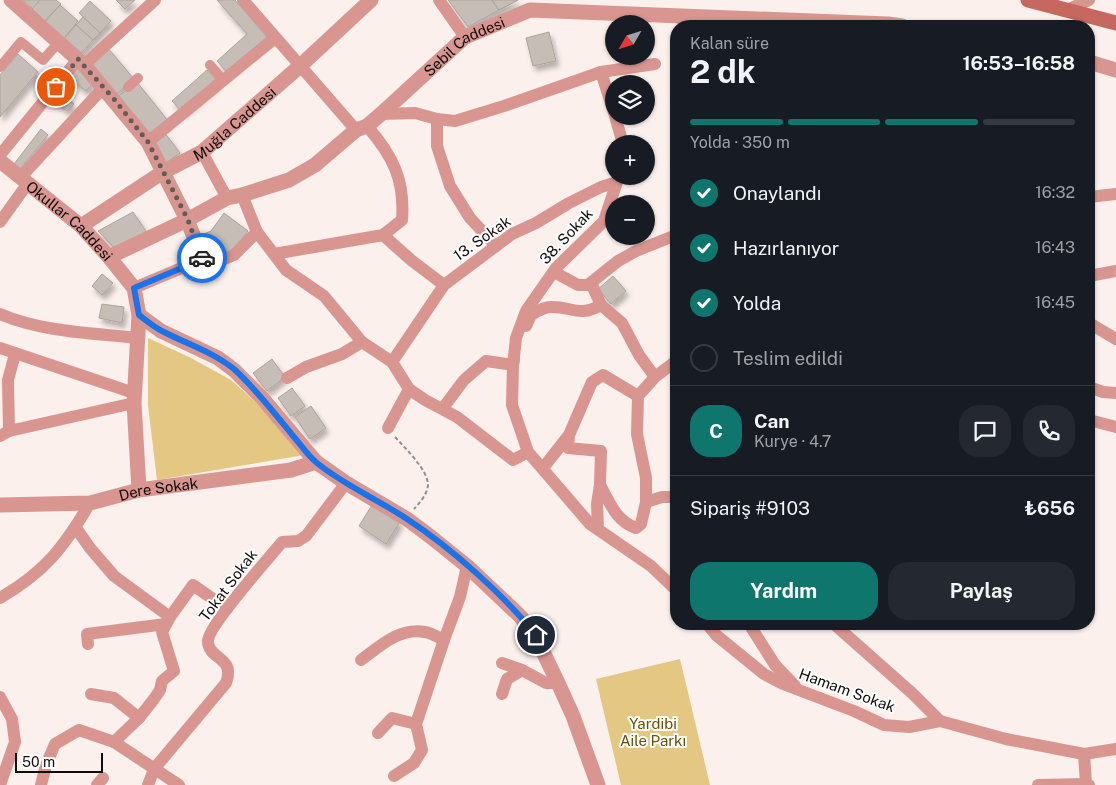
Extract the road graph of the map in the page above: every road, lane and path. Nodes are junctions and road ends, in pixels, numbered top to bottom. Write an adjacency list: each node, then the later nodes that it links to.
1 (11, 0): 14 (street)
2 (155, 0): 15 (street)
3 (243, 0): 13 (street)
4 (371, 0): 20 (street, Muğla Caddesi)
5 (439, 0): 12 (street)
6 (1028, 0): 9 (main road)
7 (1089, 0): 9 (street)
8 (530, 5): 10 (street, Sebil Caddesi); 12 (street, Sebil Caddesi)
9 (1067, 10): 11 (main road)
10 (813, 20)
11 (1116, 23)
12 (465, 37): 28 (street, Sebil Caddesi)
13 (275, 38): 20 (street); 24 (street)
14 (59, 42): 15 (street); 19 (street)
15 (81, 62): 26 (street); 33 (street)
16 (1095, 64): 21 (street)
17 (210, 65): 24 (street)
18 (648, 65): 22 (street)
19 (0, 66)
20 (300, 66): 30 (street); 32 (street, Muğla Caddesi)
21 (1116, 70)
22 (601, 72): 25 (street); 29 (street)
23 (138, 78): 27 (street)
24 (224, 80): 31 (street)
25 (605, 85)
26 (104, 87): 31 (street); 36 (street)
27 (128, 87)
28 (381, 114): 29 (street); 30 (street, Sebil Caddesi)
29 (437, 119): 48 (street)
30 (361, 128): 41 (street, Sebil Caddesi); 46 (street)
31 (148, 142): 35 (street)
32 (202, 152): 35 (street, Muğla Caddesi); 41 (street)
33 (0, 155)
34 (0, 161): 36 (street, Okullar Caddesi)
35 (163, 172): 42 (street); 44 (street, Muğla Caddesi)
36 (24, 180): 43 (street); 44 (street, Okullar Caddesi)
37 (605, 185): 48 (street, 13. Sokak)
38 (616, 185): 53 (street, 38. Sokak)
39 (1116, 194): 40 (street)
40 (1095, 196)
41 (234, 197): 42 (street, Sebil Caddesi); 45 (street)
42 (188, 220): 50 (street, Sebil Caddesi); 51 (street)
43 (0, 222)
44 (81, 226): 50 (street, Okullar Caddesi)
45 (257, 232): 49 (street); 51 (street)
46 (383, 235): 49 (street); 56 (street)
47 (670, 237): 55 (street)
48 (496, 246): 56 (street, 13. Sokak)
49 (274, 254): 64 (street)
50 (110, 257): 57 (street, Okullar Caddesi)
51 (203, 259): 57 (street)
52 (1116, 271): 54 (street)
53 (554, 272): 55 (street); 68 (street, 38. Sokak)
54 (1095, 275)
55 (591, 283): 58 (street)
56 (444, 285): 67 (street, 13. Sokak)
57 (134, 288): 60 (street)
58 (602, 305): 68 (street); 70 (street)
59 (0, 314): 62 (street)
60 (139, 315): 62 (street); 84 (street)
61 (1095, 327): 63 (street)
62 (137, 338): 76 (street)
63 (1116, 339)
64 (362, 342): 67 (street); 71 (street)
65 (0, 348): 66 (street)
66 (15, 354): 76 (street); 81 (street)
67 (392, 362): 72 (street)
68 (512, 365): 77 (street); 83 (street, 38. Sokak)
69 (670, 366): 70 (street)
70 (655, 377): 75 (street)
71 (287, 378)
72 (409, 389): 77 (street); 80 (street)
73 (1095, 389): 74 (street)
74 (1116, 393)
75 (638, 396): 82 (street); 90 (street)
76 (134, 398): 81 (street); 88 (street)
77 (443, 408): 83 (street)
78 (1095, 422): 79 (street)
79 (1116, 427)
80 (388, 428): 93 (path)
81 (4, 433)
82 (569, 436): 85 (street); 87 (street)
83 (528, 452): 85 (street)
84 (316, 462): 86 (street); 88 (street, Dere Sokak)
85 (543, 468): 95 (street)
86 (346, 483): 93 (street); 99 (street, Tokat Sokak)
87 (600, 485): 90 (street); 95 (street)
88 (140, 490): 91 (street, Dere Sokak)
89 (670, 497): 90 (street)
90 (646, 502)
91 (90, 503): 92 (street, Dere Sokak); 94 (street)
92 (0, 505)
93 (407, 519): 96 (street)
94 (76, 528): 98 (street); 100 (street)
95 (598, 530): 97 (street)
96 (467, 566): 104 (street); 109 (street)
97 (670, 584)
98 (0, 598)
99 (227, 609): 100 (street); 123 (street, Tokat Sokak)
100 (168, 620): 105 (street); 114 (street)
101 (712, 630): 110 (street, Hamam Sokak)
102 (753, 630): 110 (street)
103 (841, 630): 116 (street)
104 (444, 640): 106 (street); 117 (street)
105 (88, 644)
106 (361, 660)
107 (502, 663): 108 (street)
108 (522, 670): 109 (street); 112 (street)
109 (558, 683): 129 (street)
110 (797, 688): 116 (street, Hamam Sokak)
111 (91, 694): 114 (street)
112 (502, 694)
113 (0, 697): 115 (street)
114 (139, 718): 120 (street)
115 (12, 719): 118 (street); 126 (street)
116 (940, 721): 122 (street, Hamam Sokak)
117 (416, 724): 119 (street); 124 (street)
118 (24, 725)
119 (378, 733)
120 (114, 742): 123 (street); 125 (street)
121 (1116, 749): 122 (street)
122 (1084, 754): 131 (street)
123 (154, 770): 127 (street); 128 (street)
124 (394, 776)
125 (40, 784)
126 (0, 785)
127 (148, 785)
128 (178, 785)
129 (598, 785)
130 (1038, 785): 131 (street)
131 (1088, 785)

